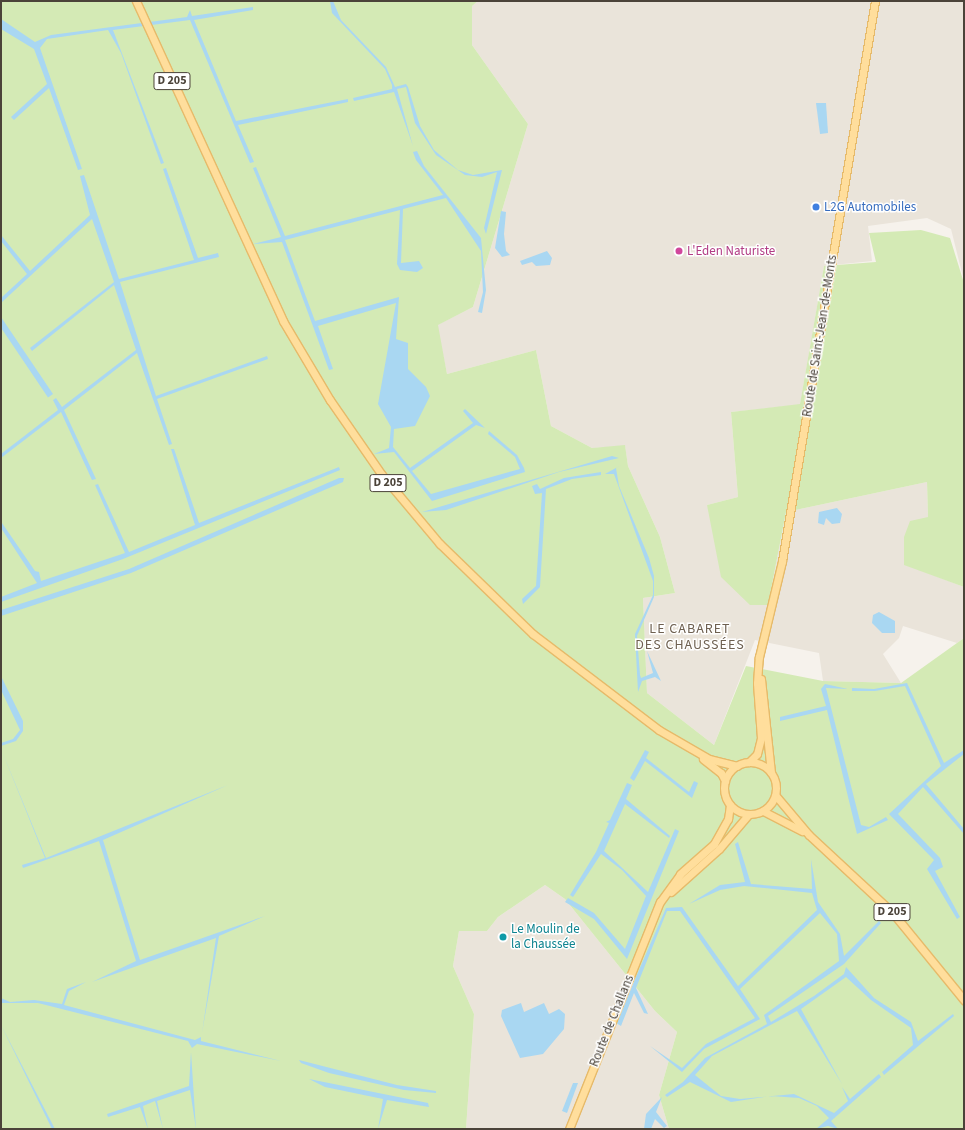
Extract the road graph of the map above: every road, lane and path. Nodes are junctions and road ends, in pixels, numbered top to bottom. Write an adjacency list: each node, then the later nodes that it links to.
1 (136, 1): 4 (main road, D 205)
2 (875, 1): 3 (main road, Route de Saint-Jean-de-Monts)
3 (761, 697): 5 (main road); 7 (main road)
4 (690, 749): 6 (main road, D 205); 8 (main road, D 205)
5 (749, 762): 6 (main road); 7 (main road)
6 (737, 766): 8 (main road)
7 (771, 772): 9 (main road)
8 (725, 781): 10 (main road)
9 (776, 796): 11 (main road); 13 (main road, D 205)
10 (730, 804): 12 (main road); 14 (main road, Route de Challans)
11 (763, 812): 12 (main road); 13 (main road, D 205)
12 (748, 814): 14 (main road, Route de Challans)
13 (809, 835): 15 (main road, D 205)
14 (656, 913): 16 (main road, Route de Challans)
15 (964, 1000)
16 (569, 1129)

